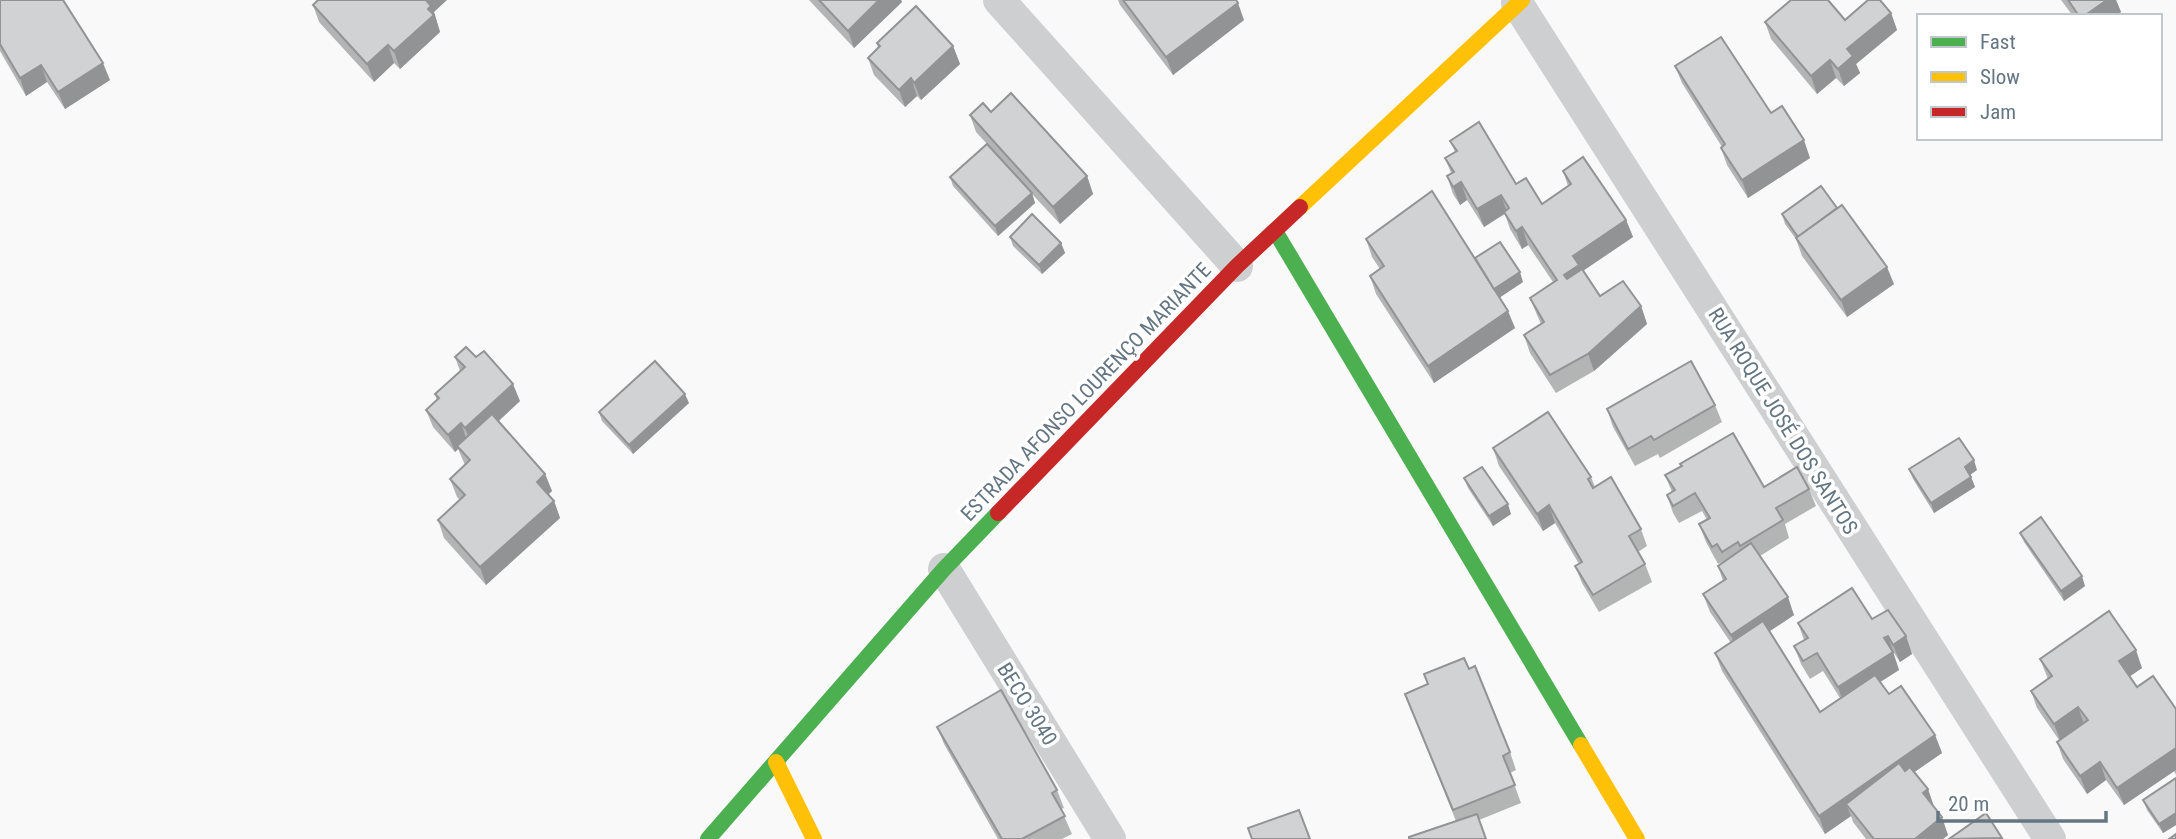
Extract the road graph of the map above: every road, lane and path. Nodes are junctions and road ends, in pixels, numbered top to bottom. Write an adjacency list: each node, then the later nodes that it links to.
1 (999, 0): 4 (lane)
2 (1520, 2): 3 (main road, ESTRADA AFONSO LOURENÇO MARIANTE); 11 (lane, RUA ROQUE JOSÉ DOS SANTOS)
3 (1275, 231): 4 (main road, ESTRADA AFONSO LOURENÇO MARIANTE); 10 (main road)
4 (1237, 266): 5 (main road, ESTRADA AFONSO LOURENÇO MARIANTE)
5 (944, 569): 6 (main road, ESTRADA AFONSO LOURENÇO MARIANTE); 9 (lane, BECO 3040)
6 (776, 762): 7 (main road, ESTRADA AFONSO LOURENÇO MARIANTE); 8 (main road)
7 (708, 839)
8 (814, 839)
9 (1110, 839)
10 (1637, 839)
11 (2049, 839)

